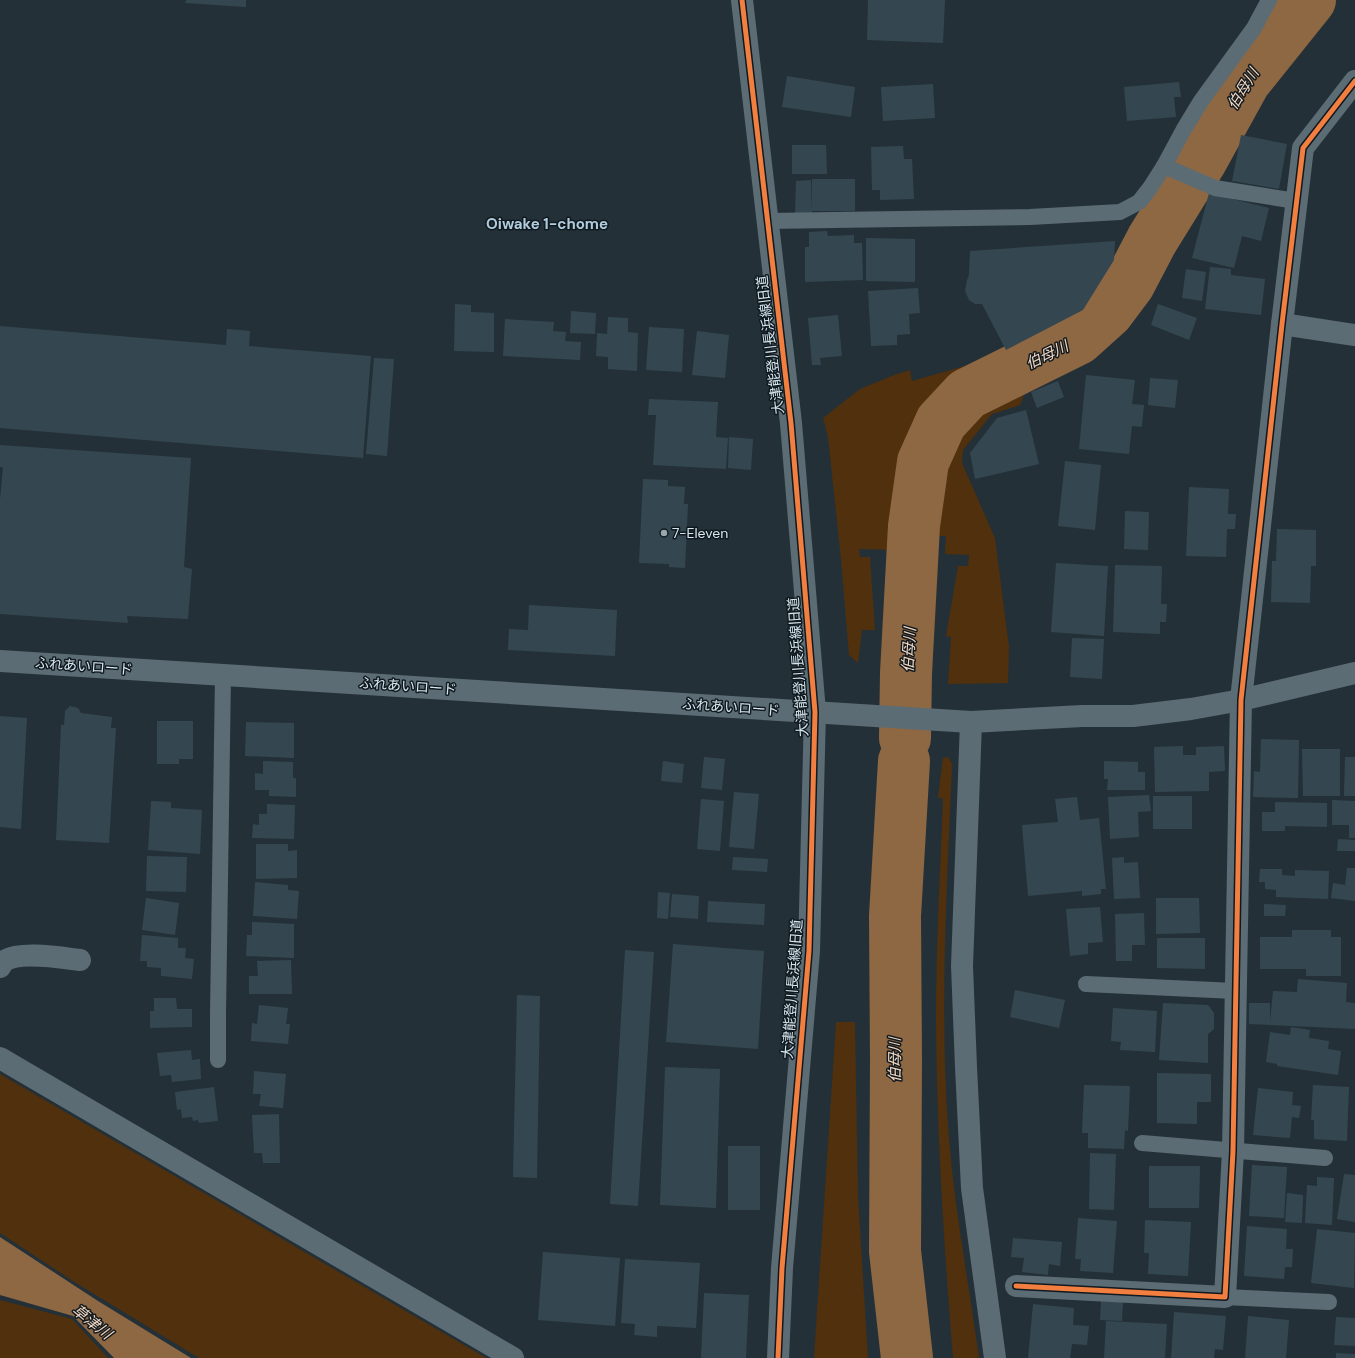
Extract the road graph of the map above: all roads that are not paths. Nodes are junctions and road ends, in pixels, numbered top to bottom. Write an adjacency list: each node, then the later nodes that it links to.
1 (742, 0): 6 (street, 大津能登川長浜線旧道)
2 (1269, 0): 4 (lane)
3 (1355, 81): 5 (street)
4 (1168, 168): 5 (lane); 6 (lane)
5 (1296, 201): 7 (street)
6 (767, 221): 13 (street, 大津能登川長浜線旧道)
7 (1282, 324): 8 (street); 12 (street)
8 (1355, 335)
9 (0, 661): 11 (street, ふれあいロード)
10 (1355, 673): 12 (street, ふれあいロード)
11 (223, 674): 13 (street, ふれあいロード); 20 (lane)
12 (1241, 700): 14 (street, ふれあいロード); 18 (street)
13 (815, 712): 14 (street, ふれあいロード); 28 (street, 大津能登川長浜線旧道)
14 (961, 721): 29 (street)
15 (80, 960): 16 (street)
16 (0, 967)
17 (1086, 984): 18 (lane)
18 (1235, 991): 22 (street)
19 (0, 1058): 27 (street)
20 (218, 1060)
21 (1142, 1143): 22 (lane)
22 (1233, 1151): 23 (lane); 25 (street)
23 (1325, 1158)
24 (1016, 1286): 25 (street)
25 (1226, 1297): 26 (lane)
26 (1329, 1302)
27 (513, 1358)
28 (778, 1358)
29 (995, 1358)

